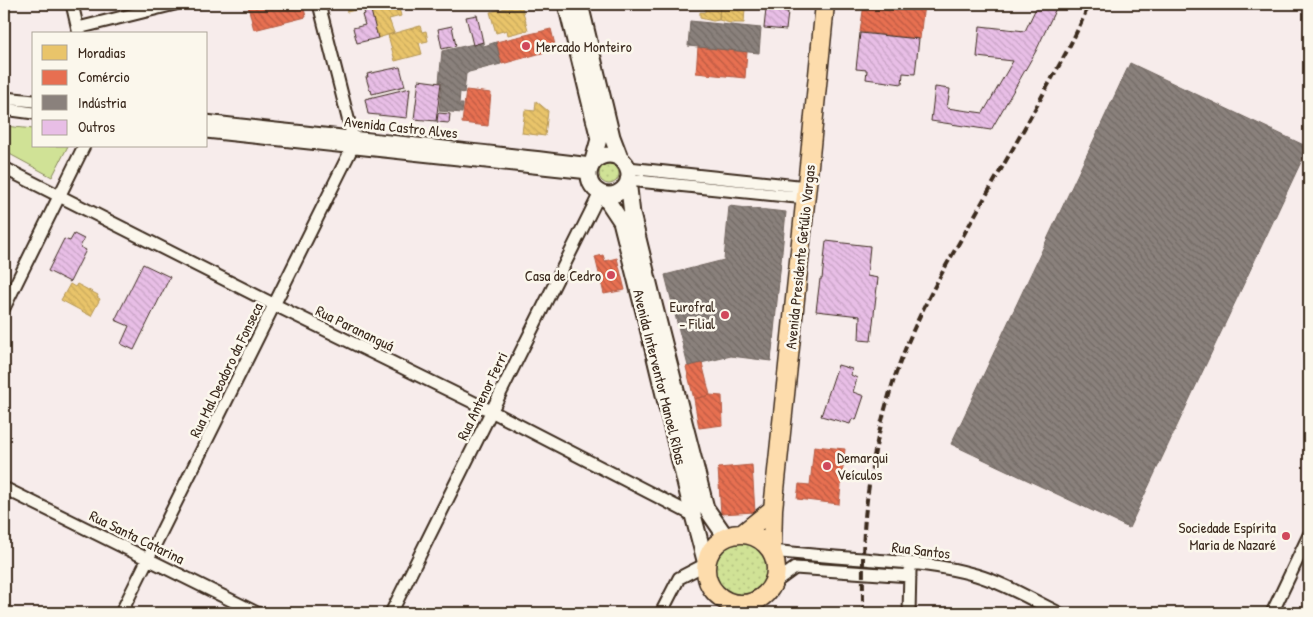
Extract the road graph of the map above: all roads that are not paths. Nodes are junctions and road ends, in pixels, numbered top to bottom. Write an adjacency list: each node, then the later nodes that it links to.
1 (72, 4): 7 (street)
2 (175, 4): 7 (street)
3 (320, 4): 15 (street)
4 (566, 4): 19 (street)
5 (580, 4): 18 (street, Avenida Interventor Manoel Ribas)
6 (825, 4): 21 (main road, Avenida Presidente Getúlio Vargas)
7 (78, 31)
8 (4, 98): 9 (street)
9 (32, 102)
10 (4, 109): 11 (street)
11 (32, 113)
12 (208, 122): 13 (street, Avenida Castro Alves)
13 (222, 128): 14 (street, Avenida Castro Alves); 15 (street, Avenida Castro Alves)
14 (208, 132)
15 (352, 143): 19 (street, Avenida Castro Alves); 23 (street, Rua Mal Deodoro da Fonseca)
16 (83, 148): 22 (street)
17 (4, 168): 22 (street, Rua Parananguá)
18 (626, 168): 19 (street); 20 (street); 21 (street); 25 (street, Avenida Interventor Manoel Ribas)
19 (590, 169): 20 (street)
20 (602, 193): 25 (street, Avenida Interventor Manoel Ribas); 26 (street, Rua Antenor Ferri)
21 (806, 193): 28 (main road, Avenida Presidente Getúlio Vargas)
22 (60, 197): 23 (street, Rua Parananguá); 24 (street)
23 (274, 305): 26 (street, Rua Parananguá); 33 (street, Rua Mal Deodoro da Fonseca)
24 (4, 308)
25 (650, 310): 29 (street, Avenida Interventor Manoel Ribas); 30 (street, Avenida Interventor Manoel Ribas)
26 (491, 411): 29 (street, Rua Parananguá); 41 (street, Rua Antenor Ferri)
27 (4, 488): 33 (street, Rua Santa Catarina)
28 (773, 509): 30 (main road); 32 (main road, Avenida Presidente Getúlio Vargas)
29 (693, 515): 35 (street, Avenida Interventor Manoel Ribas)
30 (734, 535): 32 (main road); 35 (main road)
31 (1309, 535): 46 (street)
32 (772, 551): 34 (street, Rua Santos); 38 (main road)
33 (148, 559): 39 (street, Rua Mal Deodoro da Fonseca); 40 (street, Rua Santa Catarina)
34 (910, 563): 36 (street); 45 (street, Rua Santos)
35 (706, 564): 37 (main road); 42 (street)
36 (910, 576): 38 (street); 44 (street)
37 (712, 589): 38 (main road); 43 (main road)
38 (767, 598)
39 (121, 613)
40 (257, 613)
41 (390, 613)
42 (661, 613)
43 (718, 613)
44 (909, 613)
45 (1058, 613)
46 (1272, 613)

